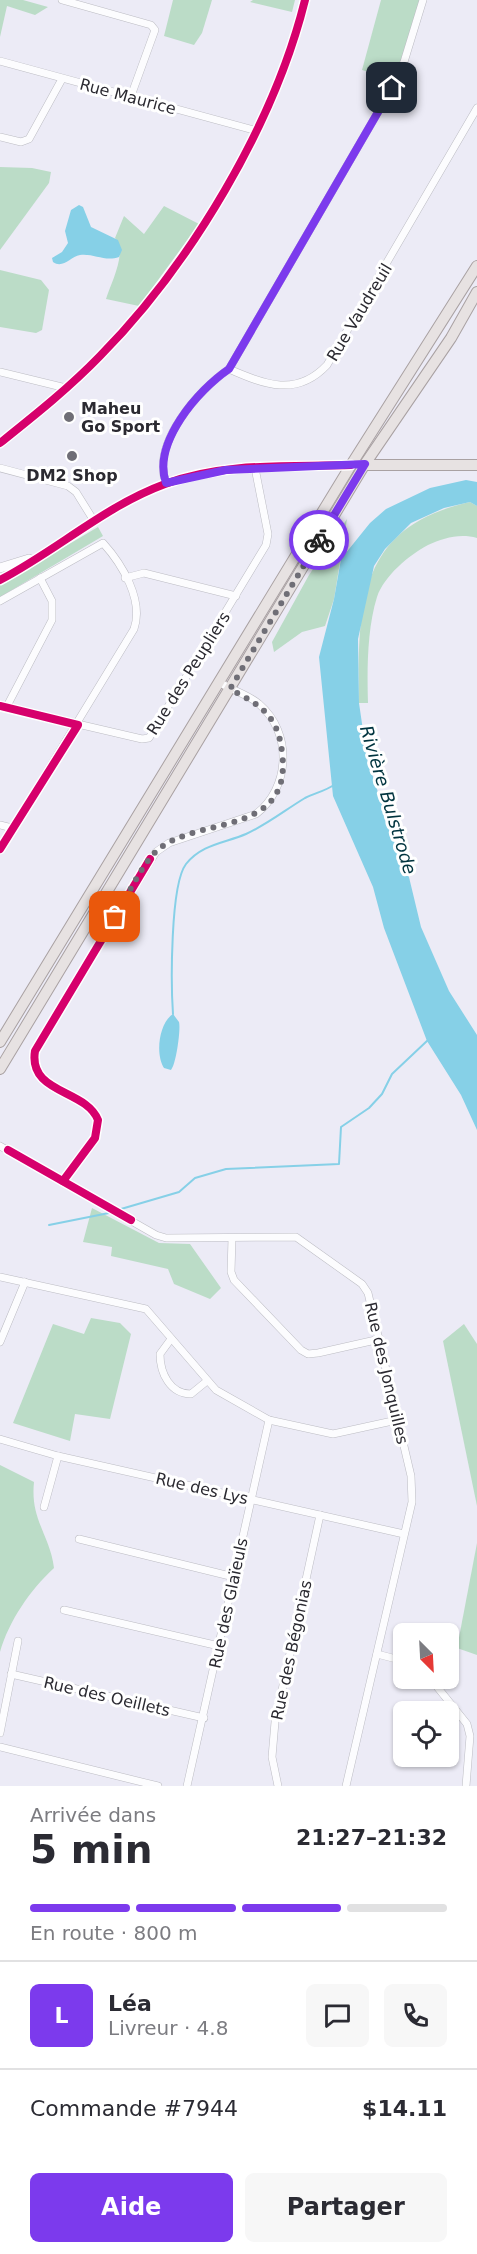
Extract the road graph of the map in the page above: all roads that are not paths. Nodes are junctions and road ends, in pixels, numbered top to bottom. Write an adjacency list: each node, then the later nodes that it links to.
1 (62, 0): 4 (street)
2 (305, 0): 9 (street)
3 (423, 0): 13 (street)
4 (90, 3): 7 (street)
5 (0, 61): 6 (street, Rue Maurice)
6 (62, 79): 7 (street, Rue Maurice); 10 (street)
7 (131, 96): 9 (street, Rue Maurice)
8 (477, 108): 13 (street, Rue Vaudreuil)
9 (257, 131): 15 (street)
10 (0, 137)
11 (477, 266): 18 (main road)
12 (477, 292): 17 (main road)
13 (229, 369): 22 (street)
14 (0, 372): 15 (street)
15 (66, 388): 16 (street)
16 (0, 443)
17 (365, 464): 18 (main road); 19 (main road); 32 (main road)
18 (351, 465): 21 (street); 31 (main road)
19 (477, 465)
20 (0, 468): 23 (street)
21 (255, 468): 22 (street); 29 (street, Rue des Peupliers)
22 (166, 483): 23 (street)
23 (94, 521): 24 (street)
24 (34, 558): 25 (street); 28 (street)
25 (0, 568)
26 (39, 578): 27 (street); 30 (street); 33 (street)
27 (125, 578): 29 (street); 34 (street)
28 (0, 580)
29 (236, 596): 34 (street, Rue des Peupliers)
30 (0, 601)
31 (219, 682): 32 (street); 38 (main road)
32 (230, 689): 39 (main road); 41 (street)
33 (3, 707): 34 (street, Rue des Peupliers)
34 (78, 725): 36 (street)
35 (0, 825): 36 (street)
36 (12, 828): 37 (street)
37 (0, 849)
38 (0, 1042)
39 (0, 1069)
40 (0, 1146): 41 (street, Rue des Jonquilles)
41 (63, 1181): 42 (street, Rue des Jonquilles)
42 (232, 1238): 46 (street, Rue des Jonquilles); 46 (street)
43 (0, 1277): 44 (street)
44 (25, 1282): 45 (street); 47 (street)
45 (171, 1339): 48 (street); 48 (street)
46 (380, 1339): 50 (street, Rue des Jonquilles)
47 (0, 1342)
48 (207, 1381): 49 (street)
49 (269, 1420): 50 (street); 53 (street, Rue des Glaïeuls)
50 (397, 1420): 56 (street, Rue des Jonquilles)
51 (0, 1439): 52 (street, Rue des Lys)
52 (58, 1456): 53 (street, Rue des Lys); 54 (street)
53 (251, 1499): 55 (street, Rue des Lys); 58 (street, Rue des Glaïeuls)
54 (44, 1507)
55 (320, 1515): 56 (street, Rue des Lys); 71 (street, Rue des Bégonias)
56 (404, 1534): 62 (street, Rue des Jonquilles)
57 (79, 1539): 58 (street)
58 (234, 1576): 61 (street, Rue des Glaïeuls)
59 (64, 1610): 61 (street)
60 (18, 1641): 64 (street)
61 (219, 1646): 66 (street, Rue des Glaïeuls)
62 (377, 1654): 63 (street); 72 (street, Rue des Jonquilles)
63 (393, 1658)
64 (11, 1674): 66 (street, Rue des Oeillets); 67 (street)
65 (439, 1689): 73 (street)
66 (204, 1718): 70 (street, Rue des Glaïeuls)
67 (0, 1733)
68 (0, 1747): 69 (street)
69 (158, 1786)
70 (187, 1786)
71 (278, 1786)
72 (346, 1786)
73 (466, 1786)

